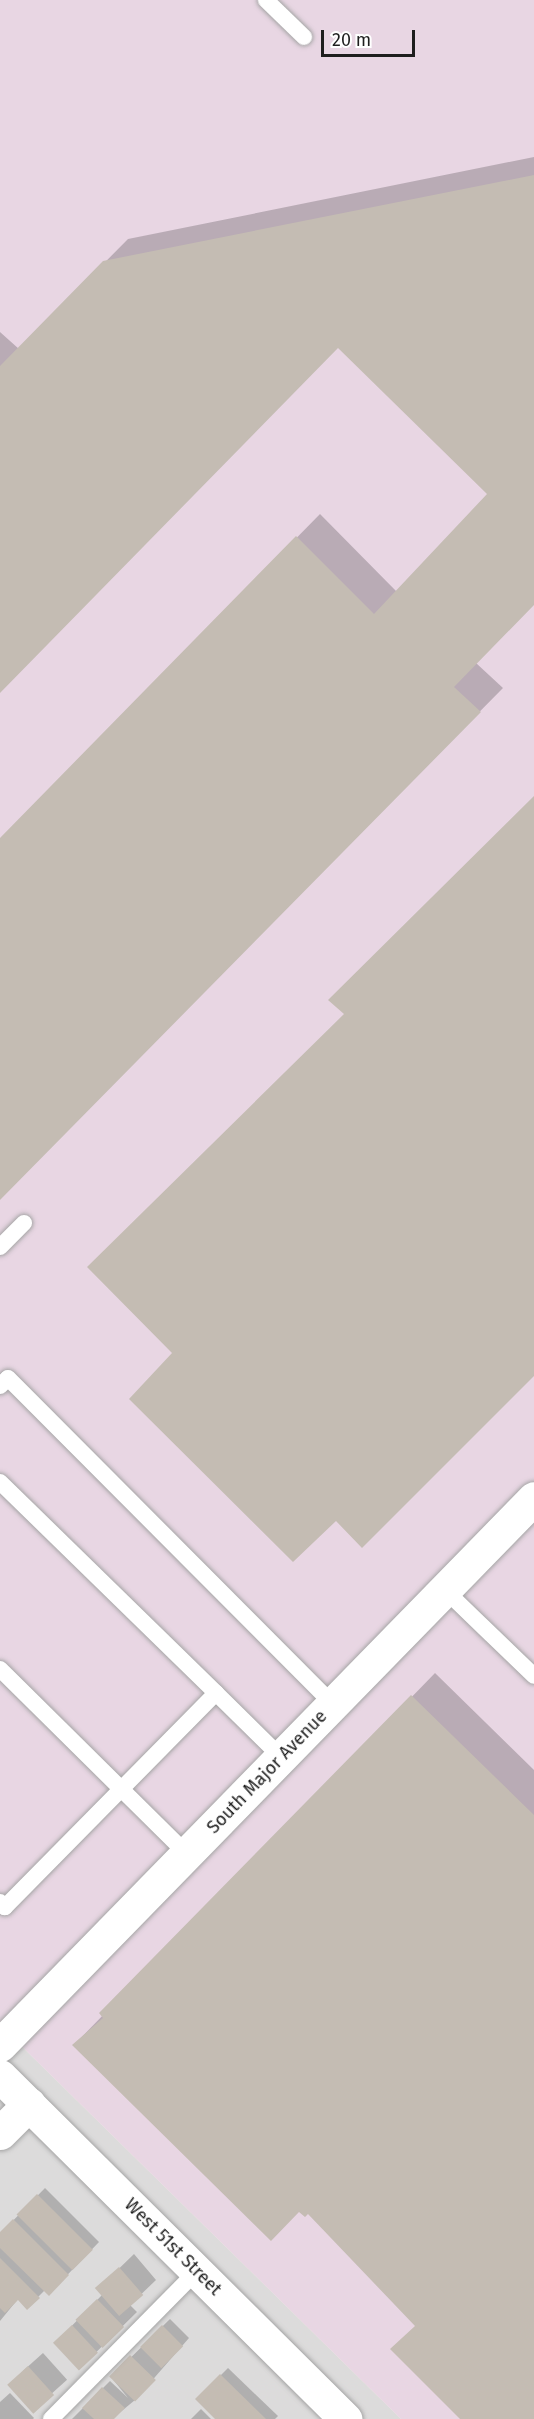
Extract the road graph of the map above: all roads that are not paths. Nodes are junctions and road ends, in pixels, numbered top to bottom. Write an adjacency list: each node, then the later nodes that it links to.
1 (266, 0): 2 (lane)
2 (304, 37)
3 (24, 1223): 4 (lane)
4 (0, 1247)
5 (0, 1386): 12 (lane)
6 (0, 1482): 11 (lane)
7 (534, 1498): 8 (street, South Major Avenue)
8 (444, 1589): 10 (lane); 12 (street, South Major Avenue)
9 (0, 1669): 14 (lane)
10 (534, 1676)
11 (216, 1693): 13 (lane); 14 (lane)
12 (333, 1704): 13 (street, South Major Avenue)
13 (281, 1757): 15 (street, South Major Avenue)
14 (122, 1788): 15 (lane); 16 (lane)
15 (187, 1854): 17 (street, South Major Avenue)
16 (0, 1902)
17 (0, 2045)
18 (0, 2076): 19 (street, West 51st Street)
19 (29, 2104): 20 (street); 21 (street, West 51st Street)
20 (0, 2133)
21 (197, 2271): 22 (lane); 23 (street, West 51st Street)
22 (51, 2419)
23 (346, 2419)

